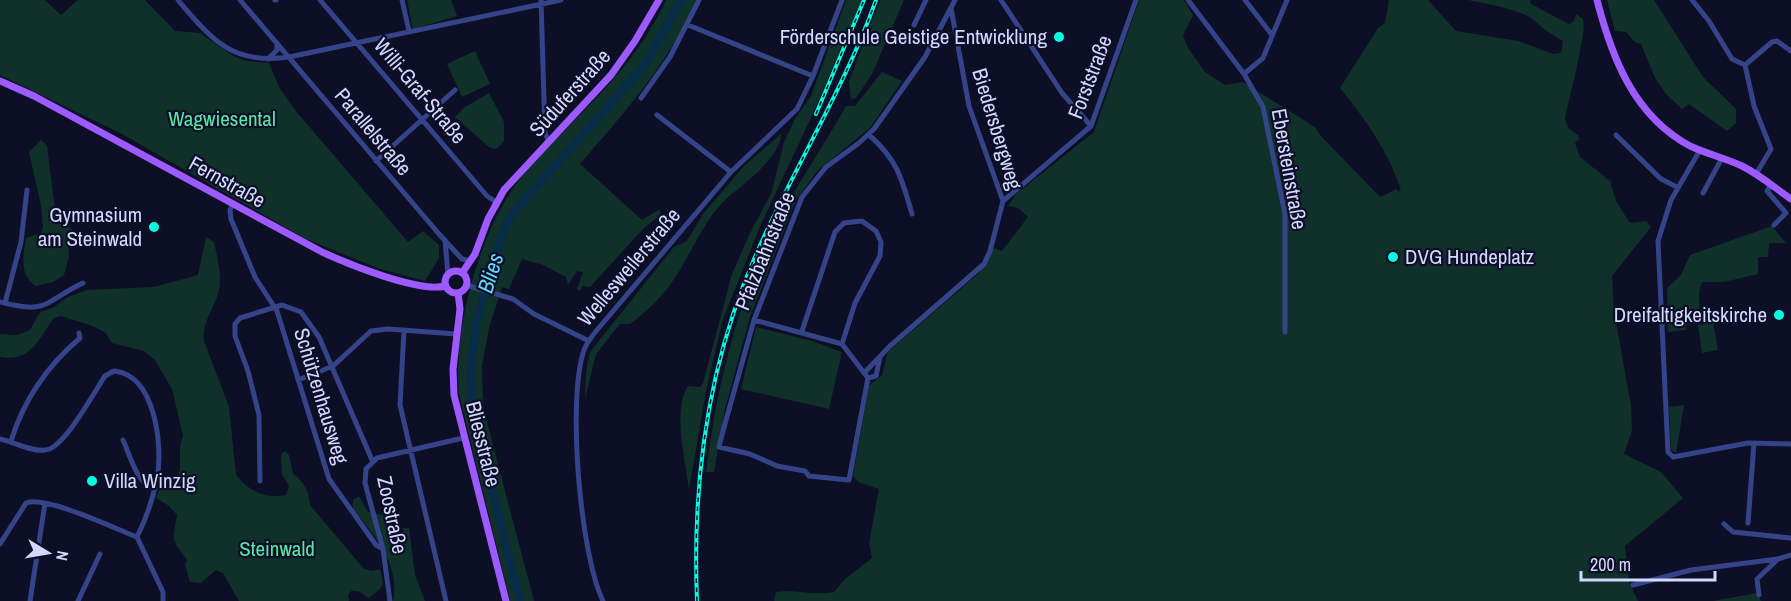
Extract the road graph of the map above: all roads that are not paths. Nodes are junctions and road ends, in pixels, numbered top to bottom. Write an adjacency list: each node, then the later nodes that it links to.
1 (178, 0): 28 (street)
2 (240, 0): 25 (street, Parallelstraße)
3 (320, 0): 24 (street, Willi-Graf-Straße)
4 (402, 0): 22 (street)
5 (561, 0): 18 (street)
6 (659, 0): 40 (main road, Süduferstraße)
7 (699, 0): 20 (street)
8 (842, 0): 31 (street, Wellesweilerstraße)
9 (926, 0): 21 (street)
10 (955, 0): 19 (street, Pfalzbahnstraße)
11 (1001, 0): 37 (street)
12 (1136, 0): 37 (street, Forststraße)
13 (1188, 0): 30 (street, Ebersteinstraße)
14 (1245, 0): 23 (street)
15 (1287, 0): 23 (street)
16 (1596, 0): 41 (main road)
17 (1692, 0): 29 (street)
18 (541, 2): 22 (street); 40 (street)
19 (951, 8): 38 (street, Pfalzbahnstraße); 51 (street, Biedersbergweg)
20 (688, 25): 31 (street); 34 (street)
21 (914, 25)
22 (409, 31): 24 (street)
23 (1272, 35): 30 (street)
24 (356, 41): 27 (street); 36 (street, Willi-Graf-Straße)
25 (277, 43): 27 (street, Parallelstraße); 28 (street)
26 (1791, 51): 29 (street)
27 (289, 57): 28 (street); 43 (street, Parallelstraße)
28 (268, 59)
29 (1745, 65): 45 (street)
30 (1244, 74): 69 (street, Ebersteinstraße)
31 (813, 76): 44 (street, Wellesweilerstraße)
32 (0, 81): 53 (main road, Fernstraße)
33 (455, 90): 36 (street)
34 (641, 98)
35 (657, 115): 44 (street)
36 (423, 119): 43 (street); 52 (street, Willi-Graf-Straße)
37 (1091, 126): 51 (street, Forststraße)
38 (869, 135): 54 (street); 66 (street, Pfalzbahnstraße)
39 (1616, 135): 47 (street)
40 (549, 142): 52 (main road, Süduferstraße)
41 (1700, 150): 42 (main road); 47 (street)
42 (1722, 158): 45 (main road); 49 (street)
43 (376, 160): 56 (street, Parallelstraße)
44 (731, 172): 72 (street, Wellesweilerstraße)
45 (1756, 174): 46 (main road)
46 (1771, 184): 50 (main road); 55 (street)
47 (1677, 187): 82 (street)
48 (27, 190): 64 (street)
49 (1704, 192)
50 (1791, 199)
51 (1003, 201): 74 (street, Biedersbergweg)
52 (496, 202): 57 (main road)
53 (233, 204): 62 (main road, Fernstraße); 65 (street, Schützenhausweg)
54 (912, 214)
55 (1774, 225)
56 (445, 240): 57 (street, Parallelstraße); 59 (street)
57 (470, 261): 58 (main road)
58 (462, 273): 59 (main road); 61 (main road)
59 (448, 275): 62 (main road)
60 (83, 283): 64 (street)
61 (466, 285): 63 (main road); 72 (street)
62 (445, 286): 63 (main road)
63 (458, 293): 71 (main road, Bliesstraße)
64 (2, 302)
65 (275, 307): 75 (street); 77 (street, Schützenhausweg); 87 (street)
66 (754, 320): 68 (street); 84 (street, Pfalzbahnstraße)
67 (404, 330): 71 (street); 75 (street); 85 (street)
68 (802, 331): 73 (street); 73 (street)
69 (1286, 332)
70 (79, 333): 81 (street)
71 (456, 334): 78 (main road, Bliesstraße)
72 (589, 340): 107 (street, Wellesweilerstraße)
73 (842, 344): 76 (street)
74 (880, 355): 76 (street, Biedersbergweg); 76 (street, Biedersbergweg)
75 (333, 366): 77 (street); 86 (street)
76 (866, 375): 84 (street, Biedersbergweg)
77 (298, 380): 95 (street, Schützenhausweg)
78 (464, 438): 85 (street, Zoostraße); 106 (main road, Bliesstraße)
79 (0, 439): 81 (street)
80 (123, 440): 88 (street)
81 (11, 441): 88 (street)
82 (1754, 443): 83 (street); 90 (street)
83 (1791, 444)
84 (719, 447)
85 (411, 450): 86 (street, Zoostraße); 105 (street)
86 (372, 460): 95 (street, Zoostraße)
87 (260, 481)
88 (155, 489): 92 (street)
89 (45, 503): 92 (street); 94 (street); 101 (street)
90 (1748, 523)
91 (1725, 525): 93 (street)
92 (137, 537): 103 (street)
93 (1791, 538)
94 (0, 544)
95 (383, 549): 104 (street, Zoostraße)
96 (100, 554): 102 (street)
97 (1791, 555): 98 (street)
98 (1778, 559): 99 (street); 100 (street)
99 (1633, 585)
100 (1759, 595)
101 (30, 601)
102 (78, 601)
103 (163, 601)
104 (390, 601)
105 (446, 601)
106 (506, 601)
107 (603, 601)

